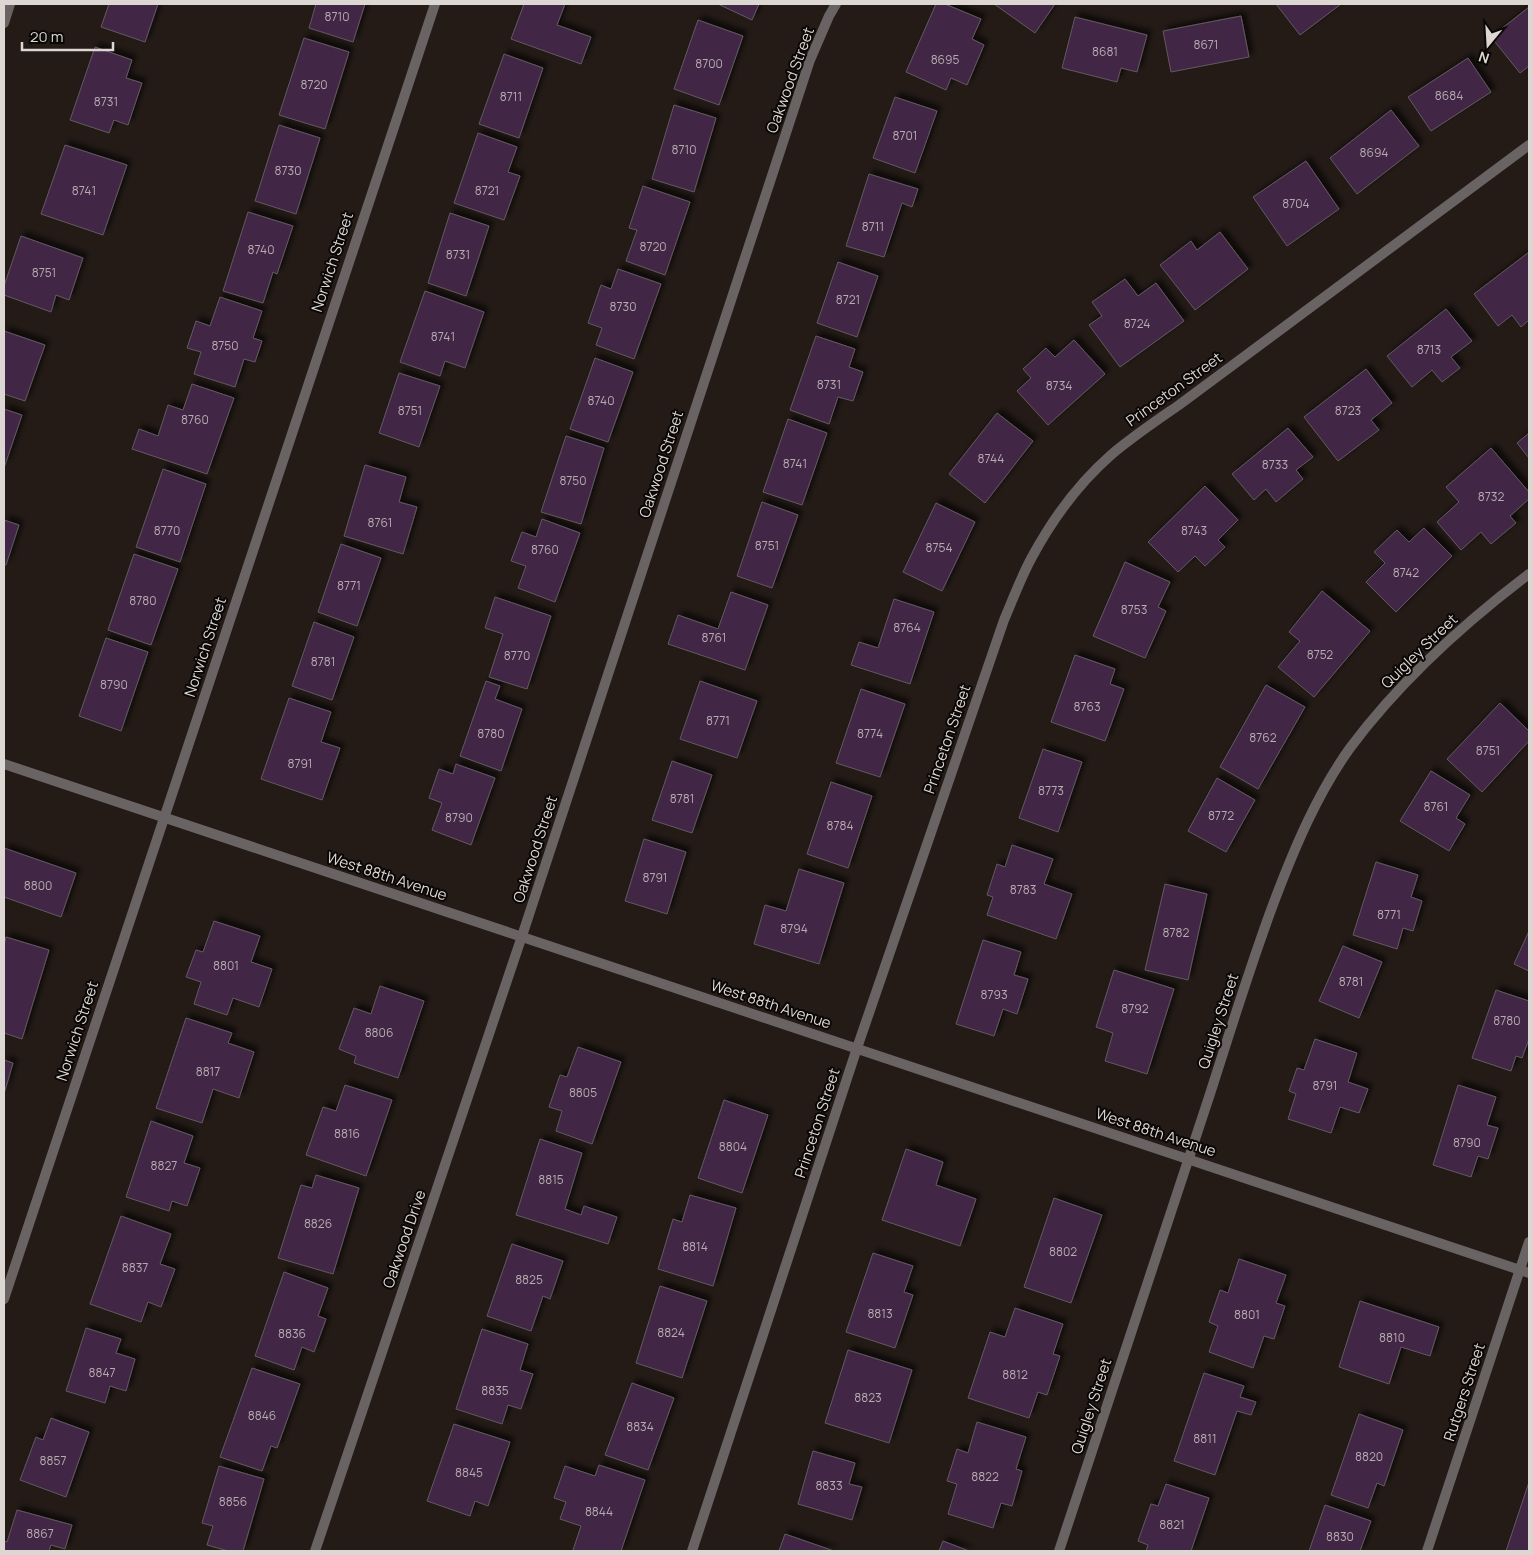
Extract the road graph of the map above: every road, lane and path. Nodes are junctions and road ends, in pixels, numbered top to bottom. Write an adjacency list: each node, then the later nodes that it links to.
1 (10, 4): 4 (street)
2 (435, 4): 8 (street, Norwich Street)
3 (836, 4): 9 (street, Oakwood Street)
4 (4, 23)
5 (1529, 145): 10 (street, Princeton Street)
6 (1529, 574): 11 (street, Quigley Street)
7 (4, 764): 8 (street, West 88th Avenue)
8 (164, 817): 9 (street, West 88th Avenue); 14 (street, Norwich Street)
9 (522, 936): 10 (street, West 88th Avenue); 15 (street, Oakwood Drive)
10 (858, 1048): 11 (street, West 88th Avenue); 16 (street, Princeton Street)
11 (1189, 1159): 13 (street, West 88th Avenue); 17 (street, Quigley Street)
12 (1529, 1242): 13 (street, Rutgers Street)
13 (1525, 1271): 18 (street, Rutgers Street)
14 (4, 1299)
15 (315, 1551)
16 (692, 1551)
17 (1059, 1551)
18 (1426, 1551)

